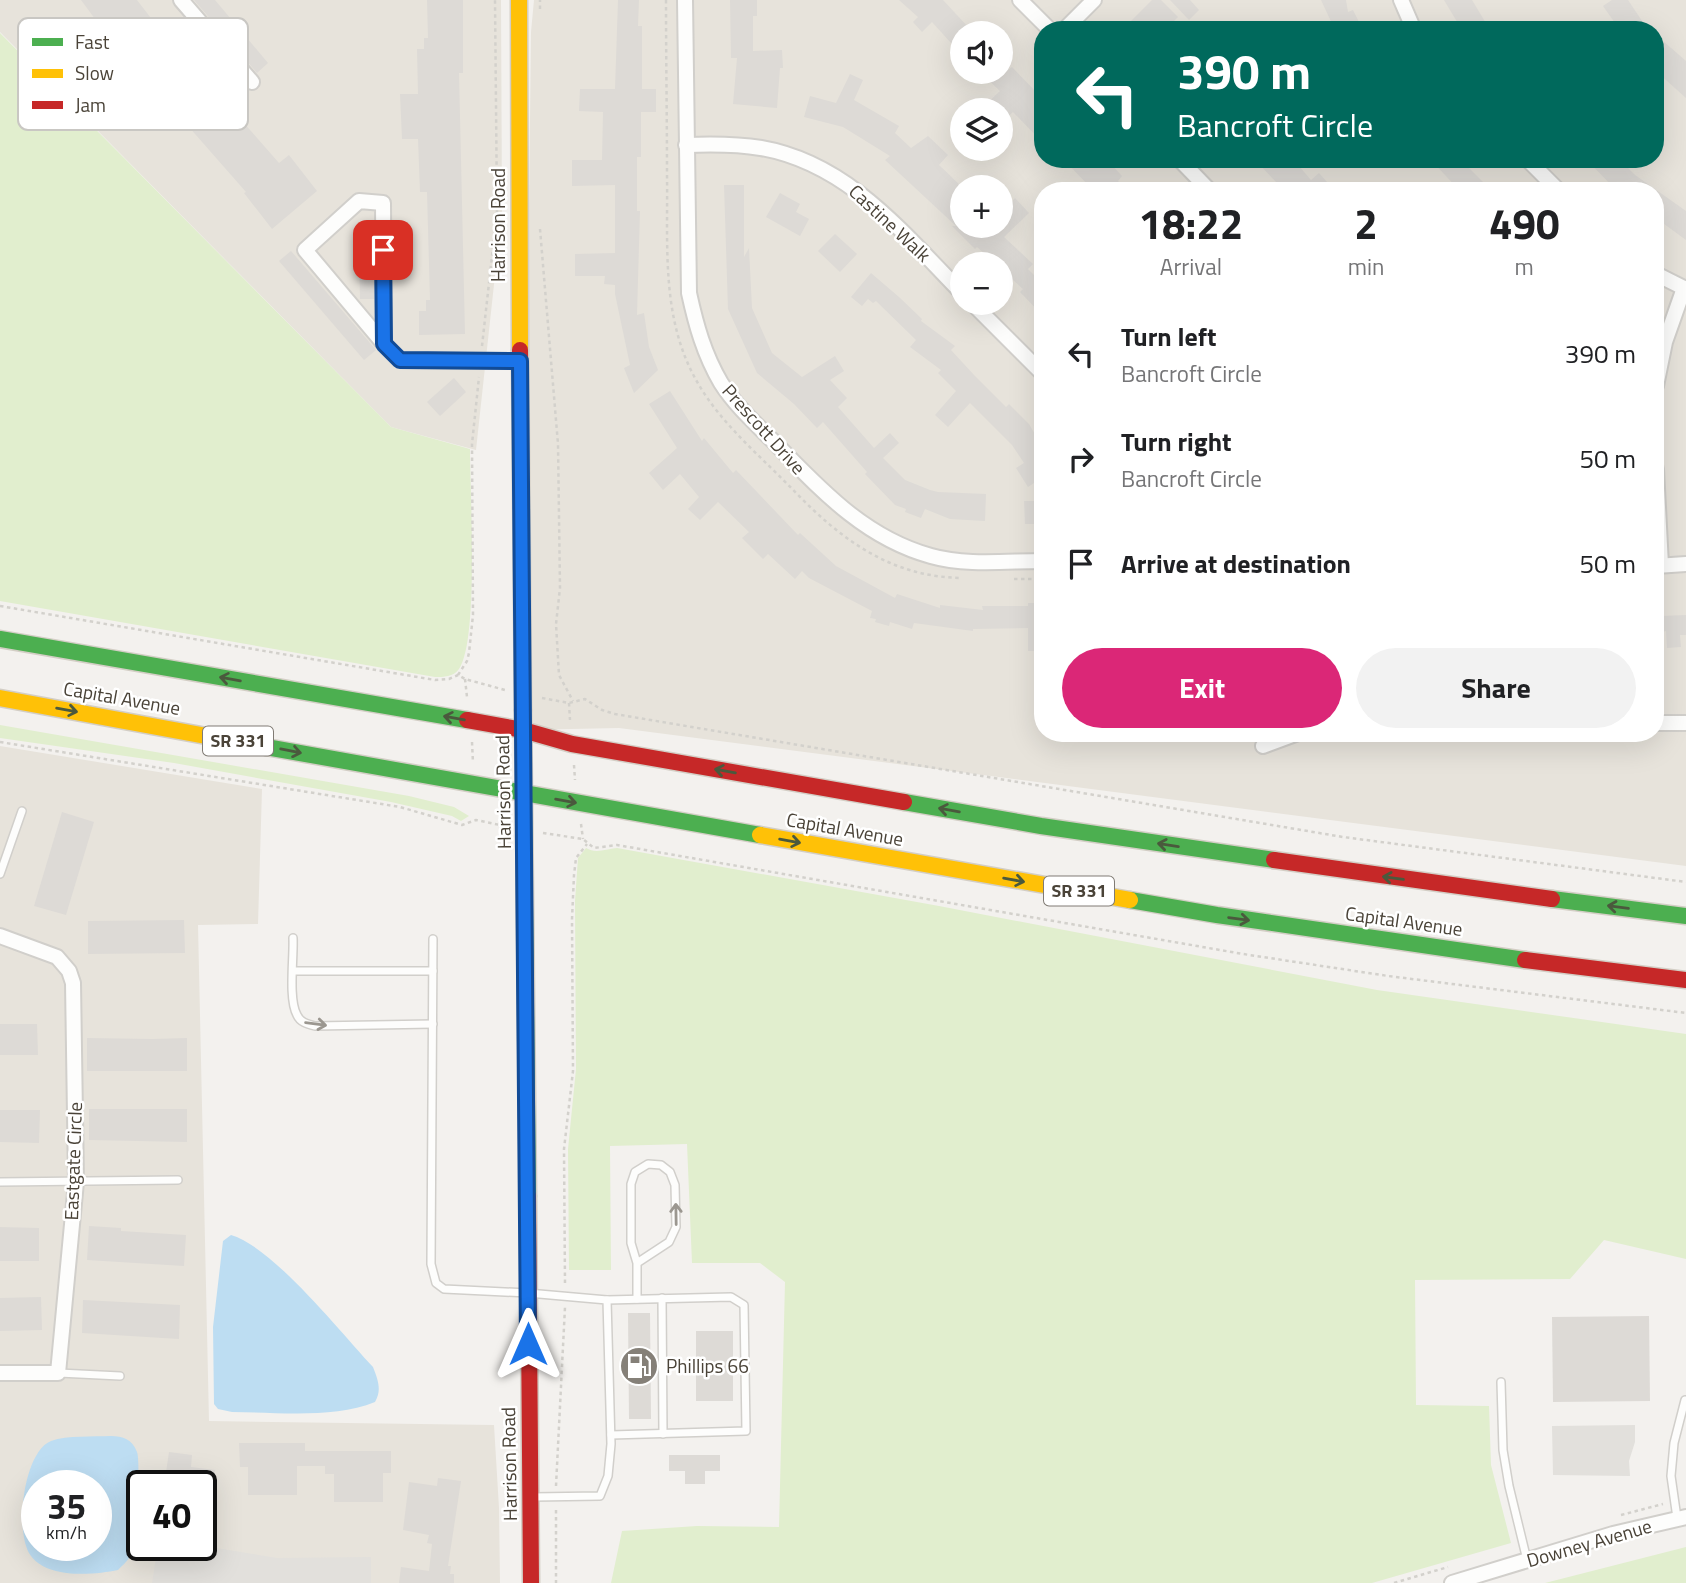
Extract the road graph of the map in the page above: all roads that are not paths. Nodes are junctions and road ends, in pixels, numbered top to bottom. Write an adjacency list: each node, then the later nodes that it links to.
1 (181, 0): 7 (street)
2 (519, 0): 24 (main road, Harrison Road)
3 (685, 0): 13 (street, Prescott Drive)
4 (1020, 0): 8 (street)
5 (1094, 0): 9 (street)
6 (1401, 0): 10 (street)
7 (197, 18)
8 (1041, 21)
9 (1073, 21)
10 (1410, 21)
11 (248, 77): 12 (street)
12 (252, 82)
13 (686, 145): 19 (street, Castine Walk); 26 (street, Prescott Drive)
14 (1188, 168): 16 (street)
15 (1536, 168): 17 (street)
16 (1201, 182)
17 (1550, 182)
18 (1664, 278): 20 (street)
19 (950, 281)
20 (1685, 288): 23 (street)
21 (984, 315): 25 (street)
22 (384, 344): 22 (street); 24 (street)
23 (1664, 347)
24 (520, 361): 33 (main road, Harrison Road)
25 (1034, 365)
26 (1034, 561)
27 (1686, 564): 28 (street)
28 (1664, 566)
29 (0, 639): 33 (main road, Capital Avenue, one-way to 29)
30 (0, 698): 36 (main road, Capital Avenue / SR 331, one-way to 36)
31 (1664, 723): 32 (street)
32 (1686, 723)
33 (523, 730): 36 (main road, Harrison Road); 39 (main road, Capital Avenue, one-way to 33)
34 (1274, 742): 35 (street)
35 (1263, 746)
36 (524, 794): 45 (main road, Capital Avenue / SR 331, one-way to 45); 51 (main road, Harrison Road)
37 (22, 811): 38 (lane)
38 (0, 874)
39 (1686, 916)
40 (0, 936): 49 (street, Eastgate Circle)
41 (293, 938): 43 (lane)
42 (433, 939): 44 (lane)
43 (294, 971): 44 (lane); 46 (lane, one-way to 46)
44 (433, 971): 46 (lane)
45 (1686, 980)
46 (433, 1024): 51 (lane)
47 (178, 1180): 49 (lane)
48 (0, 1182): 49 (lane)
49 (76, 1182): 56 (street, Eastgate Circle)
50 (637, 1263): 50 (lane, one-way to 50); 53 (lane)
51 (528, 1293): 54 (lane); 62 (main road, Harrison Road)
52 (662, 1298): 53 (lane); 60 (lane); 60 (lane)
53 (636, 1299): 54 (lane)
54 (607, 1300): 61 (lane)
55 (0, 1373): 56 (street)
56 (58, 1373): 57 (lane)
57 (120, 1376)
58 (1501, 1382): 64 (lane)
59 (1685, 1400): 63 (lane)
60 (663, 1434): 61 (lane)
61 (611, 1435): 62 (lane)
62 (530, 1497): 65 (main road, Harrison Road)
63 (1682, 1518): 64 (street, Downey Avenue)
64 (1527, 1560): 66 (street, Downey Avenue)
65 (531, 1583)
66 (1452, 1583)

